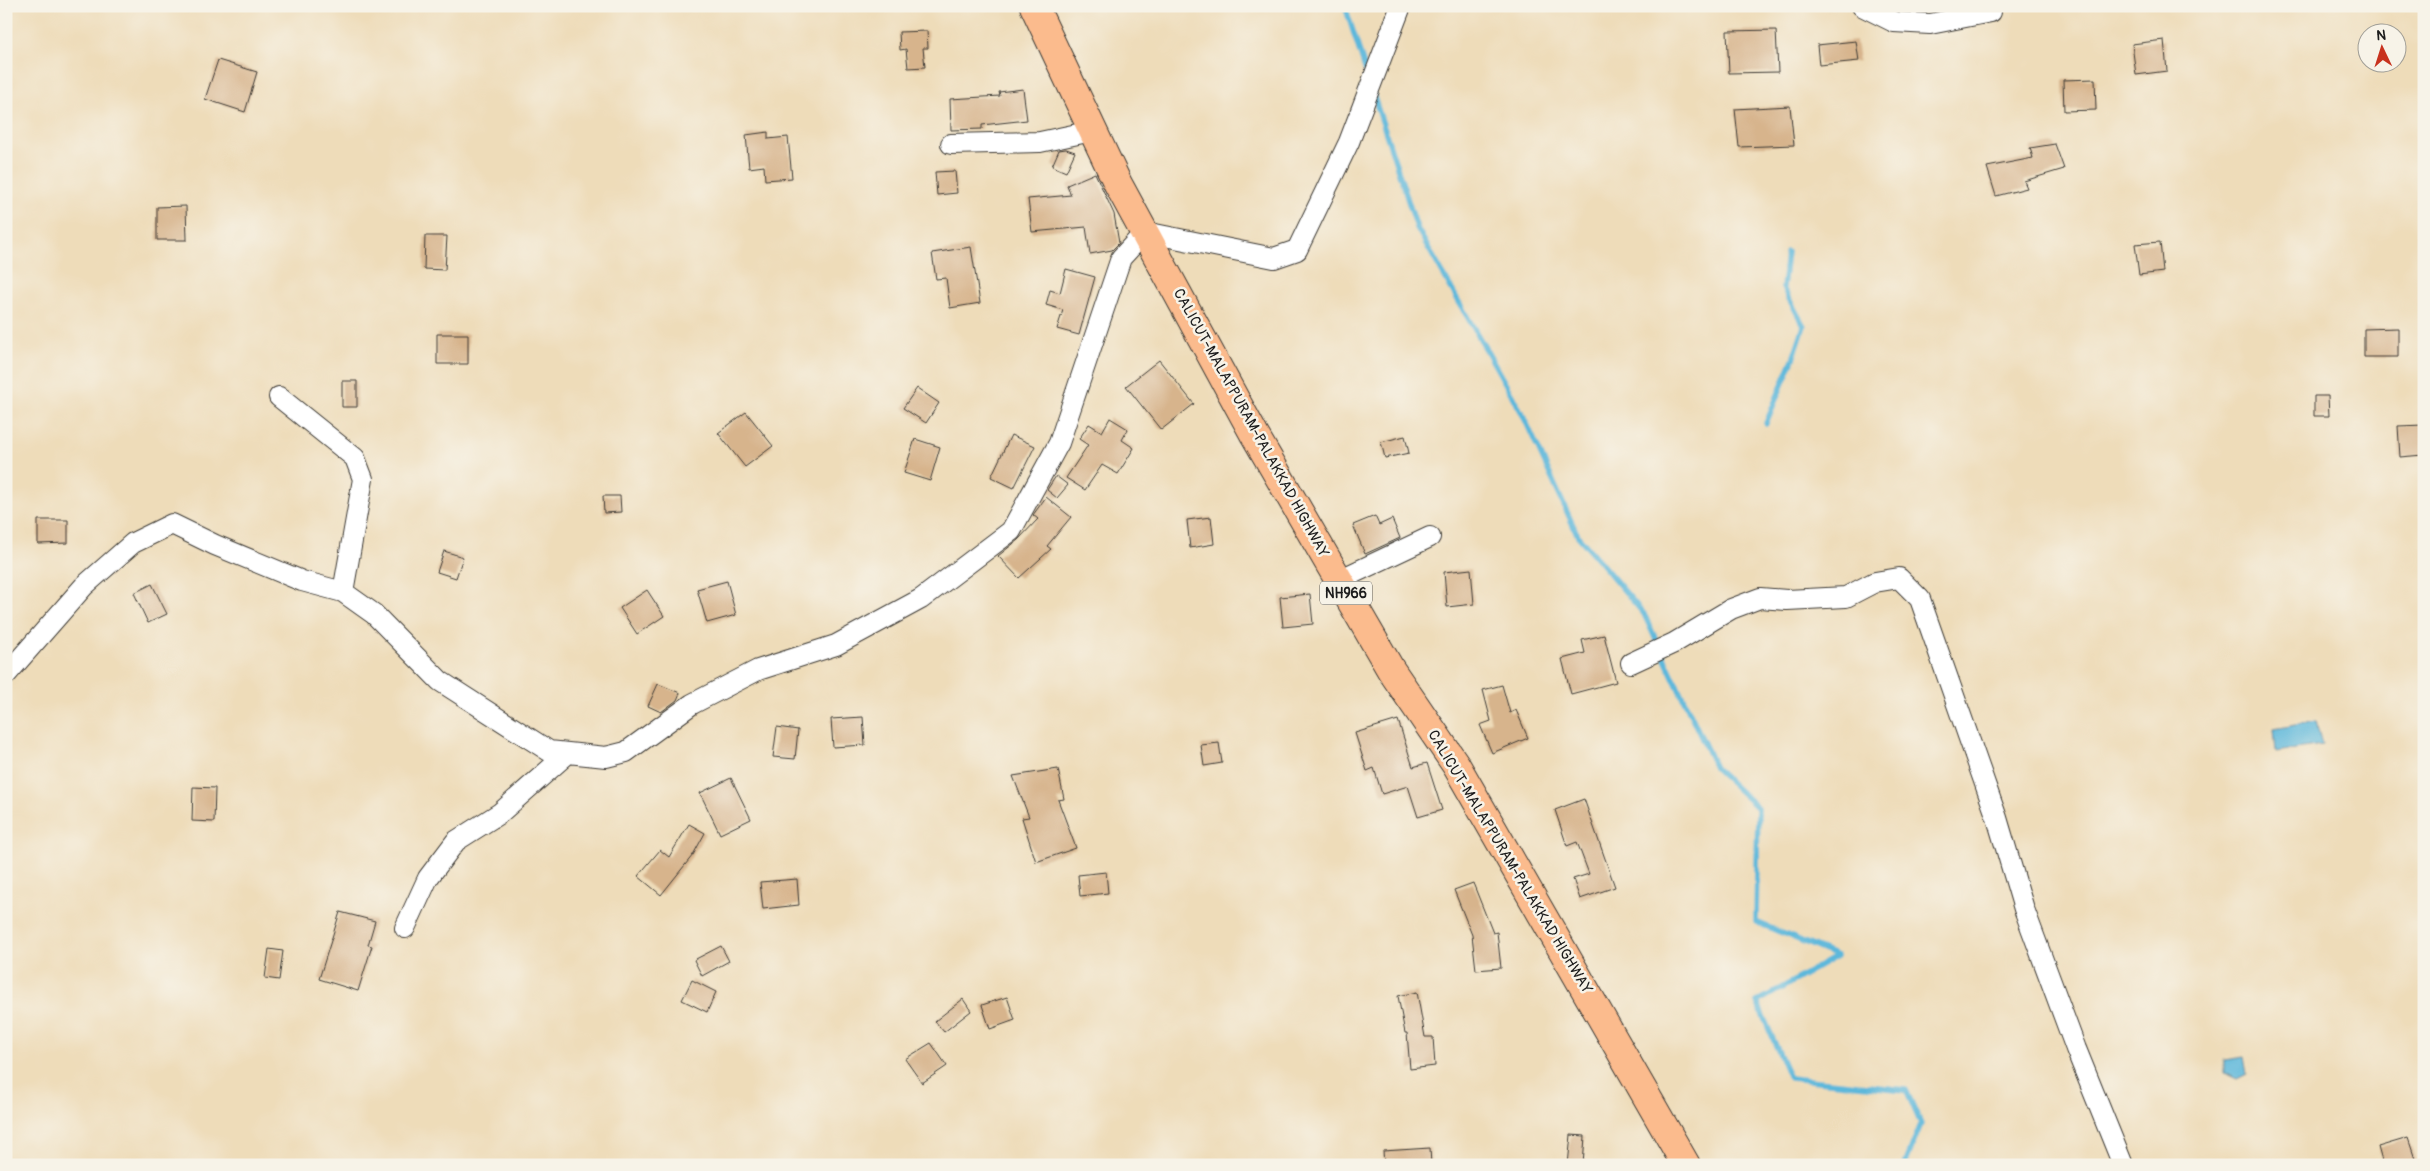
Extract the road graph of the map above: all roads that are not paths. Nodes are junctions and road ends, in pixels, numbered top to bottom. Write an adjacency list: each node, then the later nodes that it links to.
1 (1034, 6): 5 (highway, CALICUT-MALAPPURAM-PALAKKAD HIGHWAY / NH966)
2 (1401, 6): 7 (street)
3 (1862, 6): 4 (street)
4 (1991, 12)
5 (1092, 130): 6 (street); 7 (highway, CALICUT-MALAPPURAM-PALAKKAD HIGHWAY / NH966)
6 (951, 144)
7 (1145, 232): 10 (highway, CALICUT-MALAPPURAM-PALAKKAD HIGHWAY / NH966); 14 (street)
8 (279, 397): 11 (street)
9 (1430, 537): 10 (street)
10 (1339, 580): 16 (highway, CALICUT-MALAPPURAM-PALAKKAD HIGHWAY / NH966)
11 (343, 592): 13 (street); 14 (street)
12 (1639, 660): 17 (street)
13 (6, 675)
14 (566, 754): 15 (street)
15 (405, 928)
16 (1686, 1165)
17 (2123, 1165)

